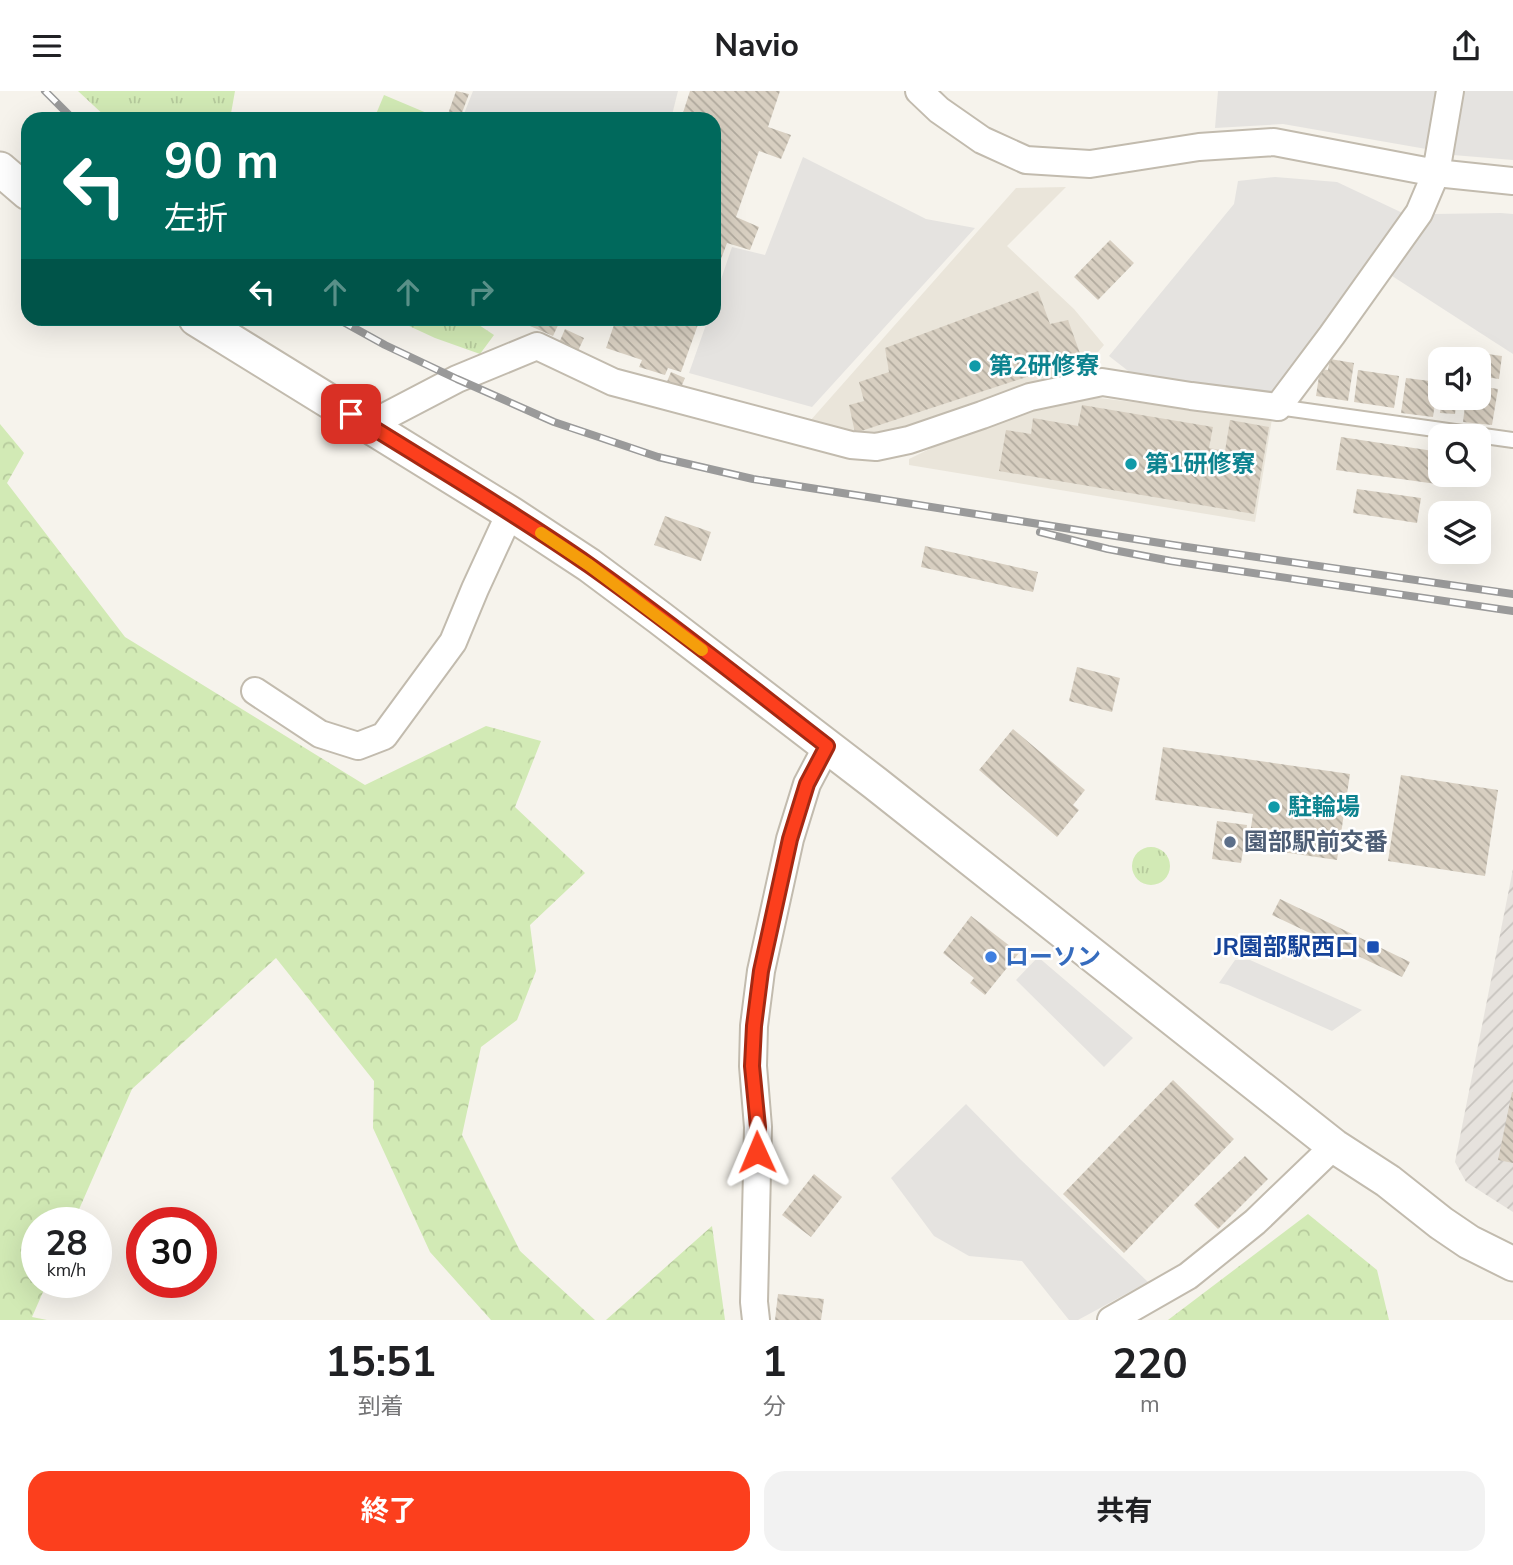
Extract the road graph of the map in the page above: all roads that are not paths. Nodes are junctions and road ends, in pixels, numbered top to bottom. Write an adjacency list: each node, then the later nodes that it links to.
1 (919, 91): 4 (street)
2 (1450, 91): 4 (street)
3 (0, 169): 6 (street)
4 (1436, 173): 5 (street); 8 (street)
5 (1513, 181)
6 (21, 187)
7 (207, 326): 9 (street)
8 (1278, 407): 9 (street); 10 (lane)
9 (369, 425): 11 (street)
10 (1513, 440)
11 (510, 513): 12 (street); 13 (street)
12 (255, 691)
13 (827, 746): 14 (street); 16 (street)
14 (1334, 1146): 15 (street); 17 (street)
15 (1513, 1264)
16 (756, 1320)
17 (1111, 1320)

